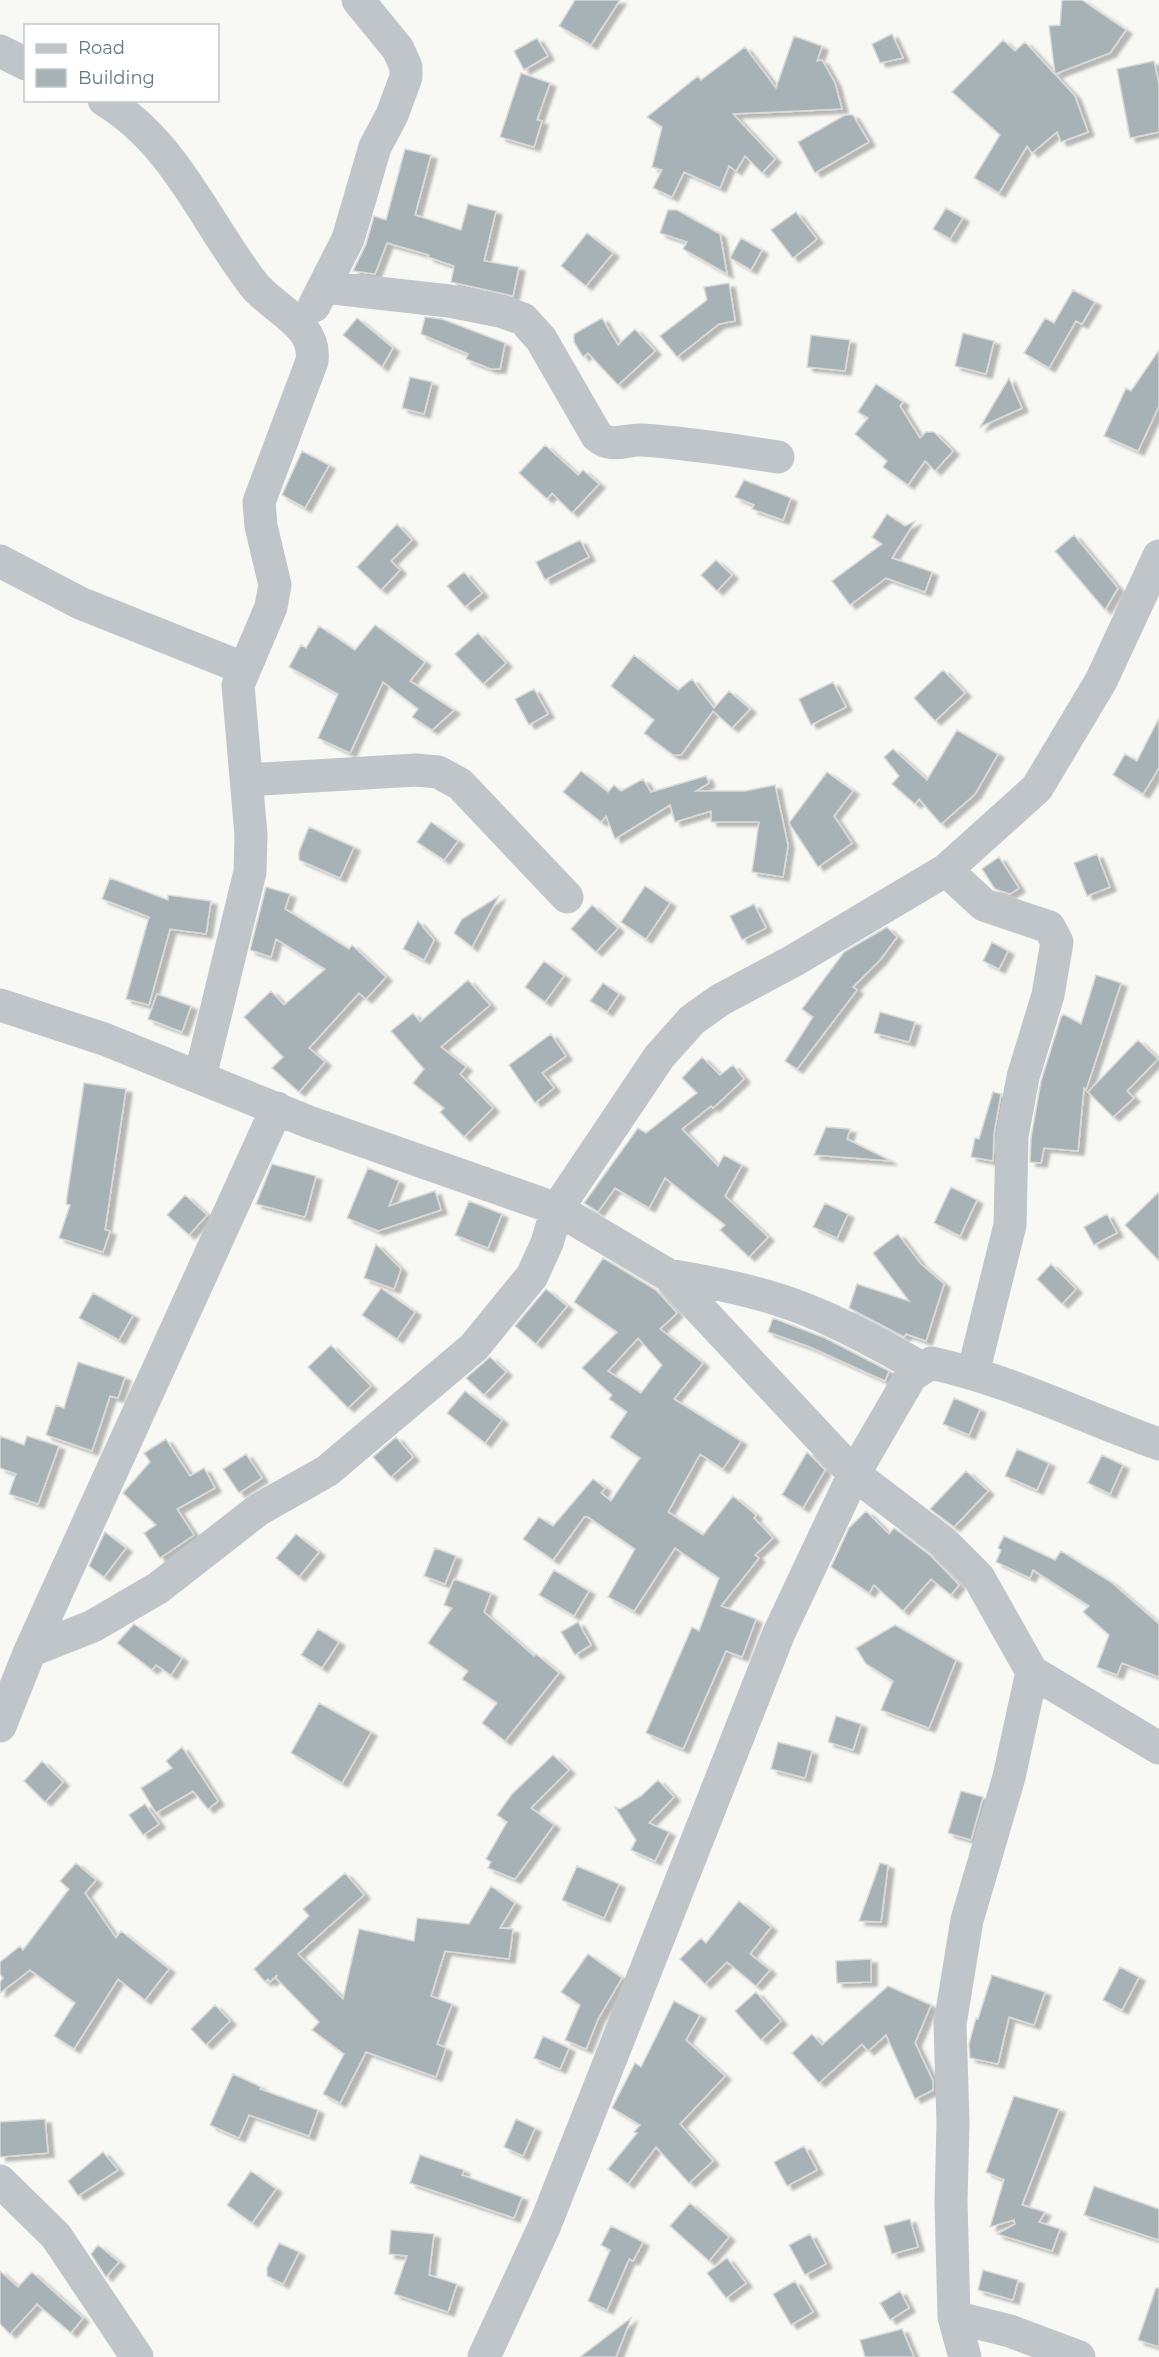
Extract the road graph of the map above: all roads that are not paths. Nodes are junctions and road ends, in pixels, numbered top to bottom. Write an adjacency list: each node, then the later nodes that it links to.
1 (358, 0): 5 (street)
2 (0, 51): 3 (street)
3 (24, 63)
4 (107, 102): 6 (street)
5 (324, 287): 6 (street); 7 (street)
6 (302, 329): 10 (street)
7 (778, 457)
8 (1159, 556): 12 (street)
9 (0, 561): 10 (street)
10 (243, 668): 11 (street)
11 (247, 780): 13 (street); 15 (street)
12 (946, 870): 17 (street); 20 (street)
13 (567, 897)
14 (0, 1005): 15 (street)
15 (200, 1077): 16 (street)
16 (278, 1108): 17 (street); 23 (street)
17 (557, 1209): 18 (street); 23 (street)
18 (668, 1275): 19 (street); 22 (street)
19 (922, 1368): 20 (street); 22 (street)
20 (973, 1372): 21 (street)
21 (1159, 1444)
22 (854, 1474): 24 (street); 30 (street)
23 (30, 1651): 25 (street)
24 (1032, 1672): 26 (street); 28 (street)
25 (0, 1726)
26 (1159, 1748)
27 (0, 2181): 29 (street)
28 (954, 2317): 31 (street); 32 (street)
29 (137, 2357)
30 (484, 2357)
31 (965, 2357)
32 (1079, 2357)

